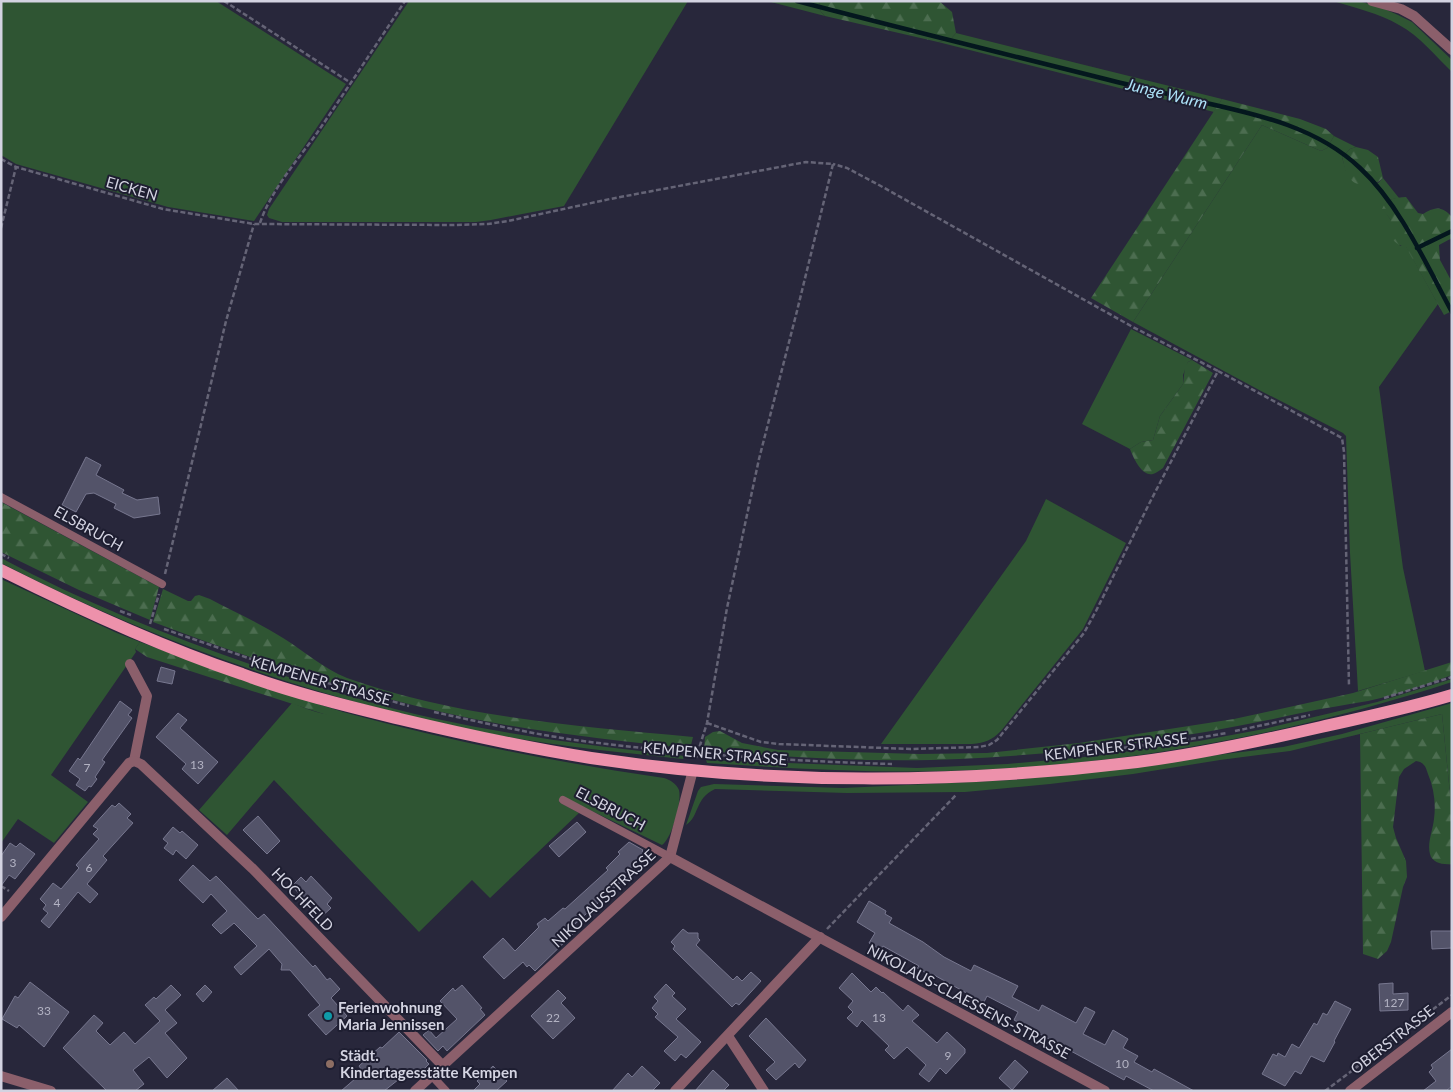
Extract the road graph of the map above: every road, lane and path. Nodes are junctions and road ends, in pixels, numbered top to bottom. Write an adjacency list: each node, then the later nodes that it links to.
1 (224, 1): 5 (path)
2 (405, 1): 5 (path)
3 (1372, 1): 4 (street)
4 (1452, 50)
5 (351, 82): 9 (path)
6 (1, 159): 8 (path, EICKEN)
7 (832, 164): 9 (path, EICKEN); 12 (path, EICKEN); 30 (path)
8 (16, 167): 10 (path, EICKEN); 11 (path)
9 (260, 223): 10 (path, EICKEN)
10 (254, 224): 17 (path)
11 (1, 228)
12 (1218, 371): 24 (path, EICKEN); 30 (path)
13 (1, 497): 17 (lane, ELSBRUCH)
14 (1, 554): 15 (path)
15 (12, 559)
16 (1, 570): 35 (main road, KEMPENER STRASSE)
17 (162, 584): 20 (path)
18 (117, 609): 19 (path)
19 (134, 617)
20 (142, 620)
21 (158, 628): 27 (path)
22 (130, 664): 33 (street)
23 (1452, 677): 26 (path)
24 (1349, 686)
25 (1452, 695): 35 (main road, KEMPENER STRASSE)
26 (1378, 700)
27 (417, 708)
28 (426, 710): 31 (path)
29 (1315, 714): 32 (path)
30 (707, 723): 31 (path)
31 (698, 753): 34 (path); 35 (path)
32 (1054, 756)
33 (134, 762): 39 (street); 44 (street, HOCHFELD)
34 (896, 764)
35 (693, 770): 38 (street)
36 (956, 795): 40 (path)
37 (563, 800): 38 (lane, ELSBRUCH)
38 (670, 857): 40 (street, NIKOLAUSSTRASSE); 44 (street, NIKOLAUSSTRASSE)
39 (1, 917)
40 (820, 937): 43 (street); 52 (street, NIKOLAUS-CLAESSENS-STRASSE)
41 (1452, 994): 53 (path)
42 (1452, 1012): 54 (street, OBERSTRASSE)
43 (728, 1036): 50 (street); 51 (street)
44 (443, 1066): 46 (street, NIKOLAUSSTRASSE)
45 (1, 1076): 47 (street)
46 (432, 1076): 48 (street, NIKOLAUSSTRASSE); 49 (lane)
47 (52, 1091)
48 (415, 1091)
49 (446, 1091)
50 (676, 1091)
51 (764, 1091)
52 (1105, 1091)
53 (1325, 1091)
54 (1350, 1091)

